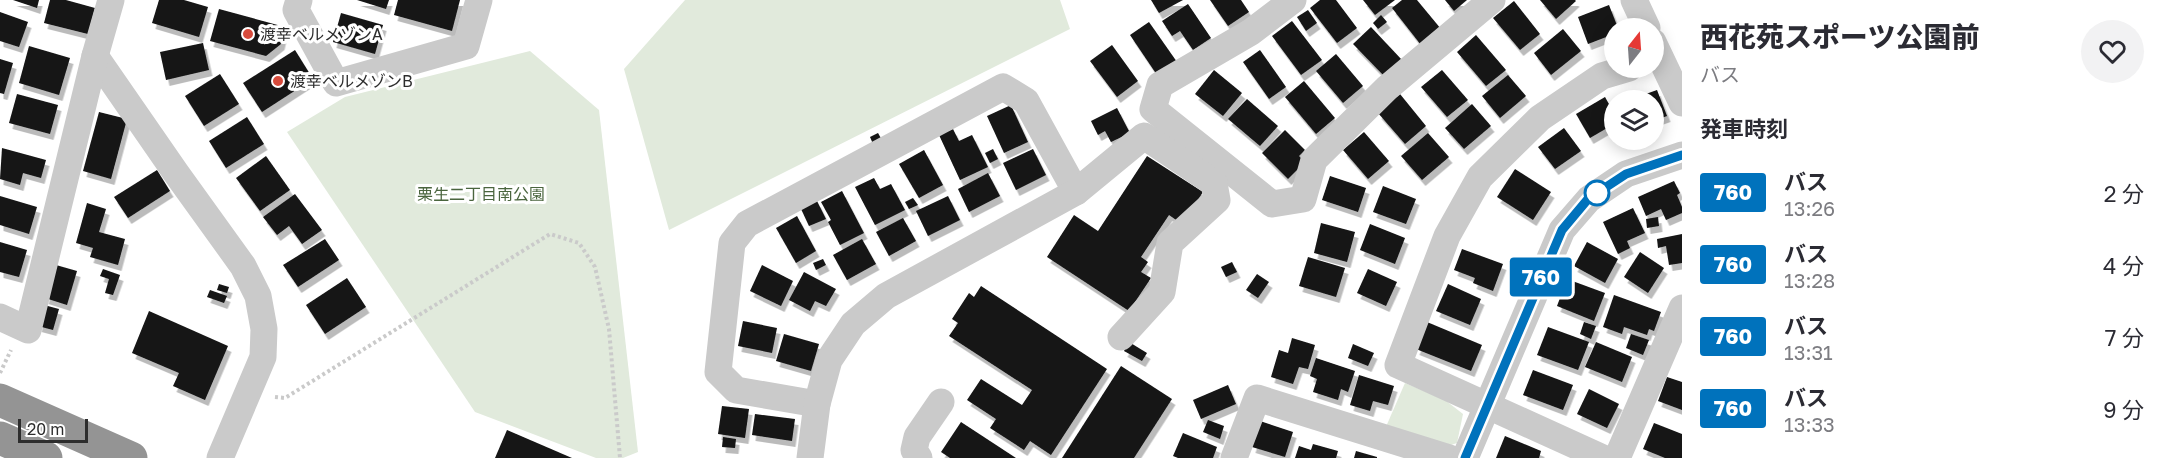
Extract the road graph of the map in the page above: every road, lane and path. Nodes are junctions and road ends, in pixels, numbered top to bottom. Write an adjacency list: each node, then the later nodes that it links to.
1 (111, 0): 8 (street)
2 (298, 0): 3 (street)
3 (479, 0)
4 (1293, 0): 5 (street)
5 (1492, 0)
6 (1634, 0): 7 (street)
7 (1642, 18)
8 (95, 56): 15 (street); 25 (street)
9 (1664, 70): 11 (street)
10 (1604, 75): 21 (street)
11 (1682, 103)
12 (1682, 155): 21 (street)
13 (1076, 192): 16 (street); 20 (street); 20 (street)
14 (1682, 308): 33 (street)
15 (0, 317)
16 (1122, 337)
17 (275, 397): 26 (path)
18 (0, 400): 24 (highway)
19 (941, 402): 28 (street)
20 (817, 404): 27 (street)
21 (1489, 405): 31 (street); 32 (street)
22 (0, 438): 23 (highway)
23 (46, 458)
24 (131, 458)
25 (220, 458)
26 (620, 458)
27 (810, 458)
28 (919, 458)
29 (1234, 458): 30 (street)
30 (1449, 458)
31 (1465, 458)
32 (1603, 458)
33 (1617, 458)

